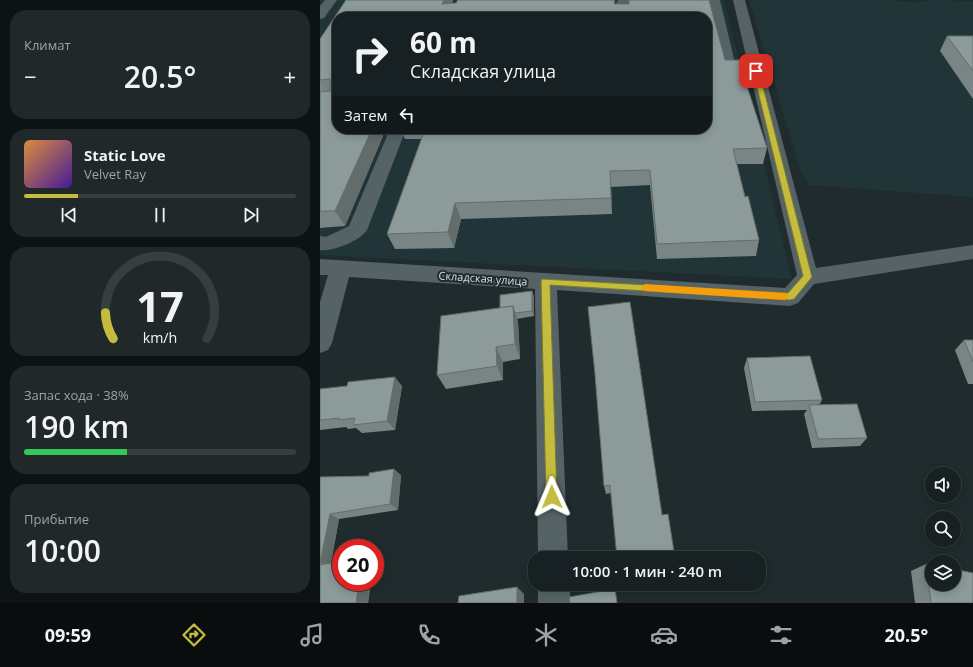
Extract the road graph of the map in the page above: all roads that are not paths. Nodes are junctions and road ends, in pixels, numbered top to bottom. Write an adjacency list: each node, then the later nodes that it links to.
1 (320, 0): 2 (street)
2 (331, 0): 7 (street)
3 (624, 0): 6 (street)
4 (714, 0): 8 (street)
5 (739, 0): 13 (street)
6 (622, 12)
7 (320, 15)
8 (727, 59)
9 (396, 134): 10 (street)
10 (320, 243)
11 (973, 252): 13 (street)
12 (330, 268): 14 (street, Складская улица); 15 (street)
13 (808, 277): 14 (street, Складская улица)
14 (546, 282): 16 (street)
15 (320, 344)
16 (553, 551)
17 (554, 591): 18 (street)
18 (554, 603)

